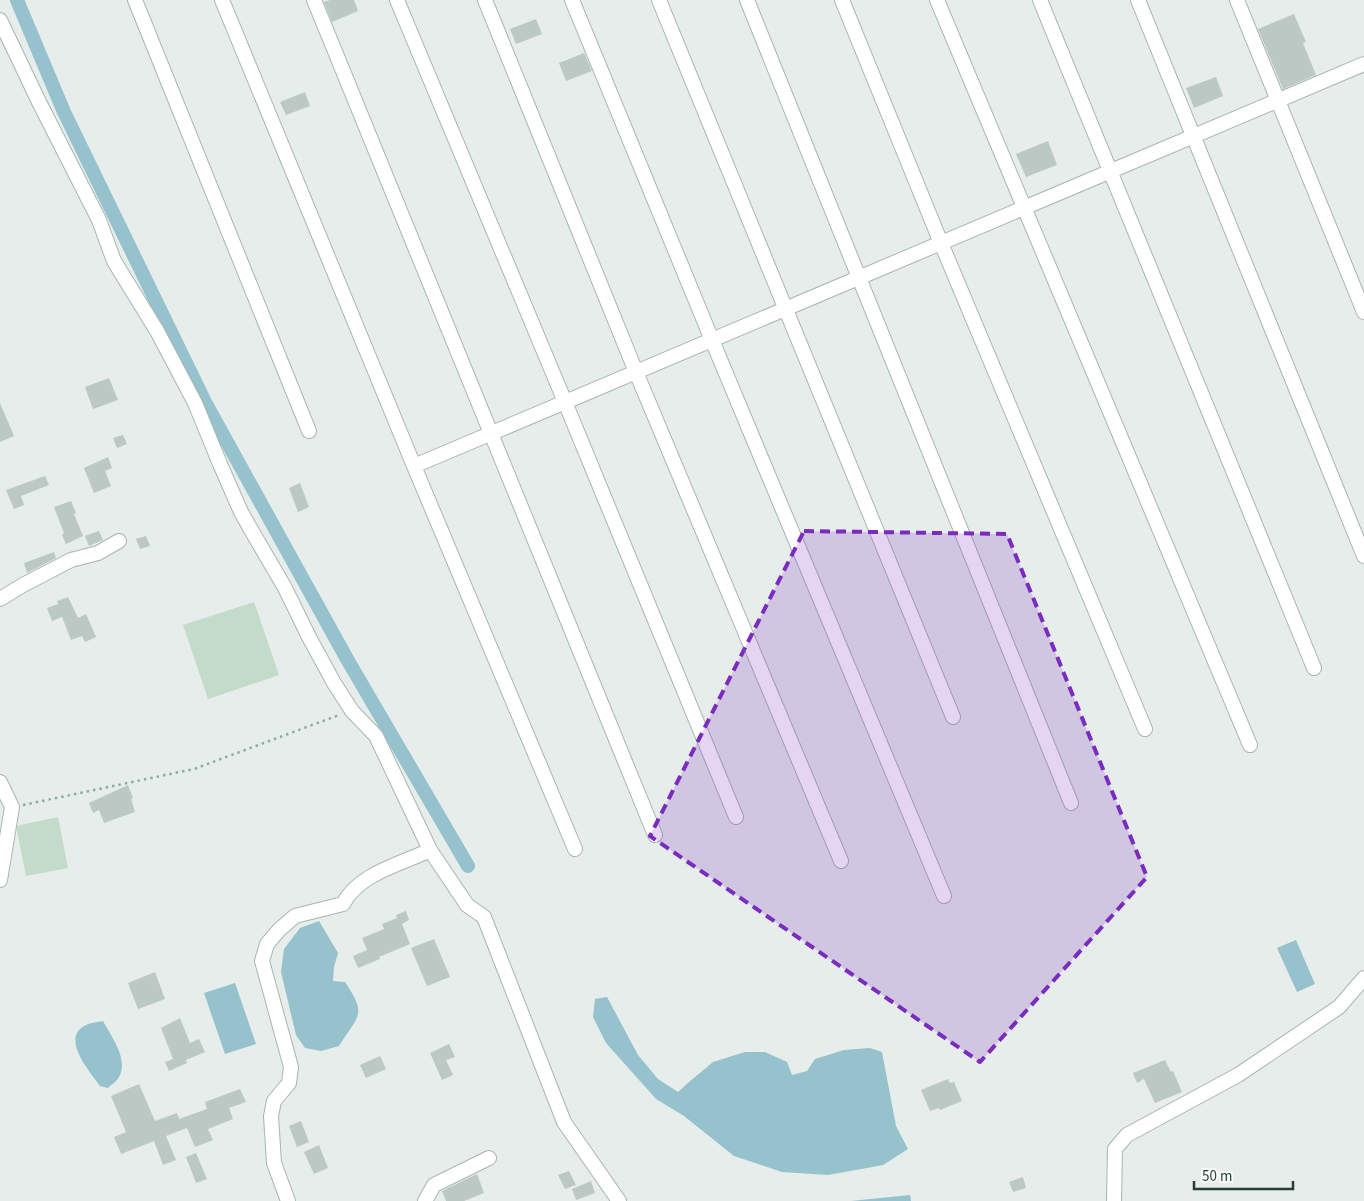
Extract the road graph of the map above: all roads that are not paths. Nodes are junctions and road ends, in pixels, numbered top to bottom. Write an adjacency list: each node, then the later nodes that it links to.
1 (135, 0): 27 (street)
2 (222, 0): 29 (street)
3 (314, 0): 28 (street)
4 (397, 0): 26 (street)
5 (485, 0): 25 (street)
6 (572, 0): 24 (street)
7 (659, 0): 22 (street)
8 (747, 0): 21 (street)
9 (842, 0): 20 (street)
10 (937, 0): 19 (street)
11 (1040, 0): 18 (street)
12 (1138, 0): 17 (street)
13 (1237, 0): 16 (street)
14 (0, 20): 42 (street)
15 (1364, 64): 16 (street)
16 (1278, 100): 17 (street); 23 (street)
17 (1192, 136): 18 (street); 31 (street)
18 (1110, 171): 19 (street); 33 (street)
19 (1024, 207): 20 (street); 36 (street)
20 (941, 243): 21 (street); 35 (street)
21 (859, 278): 22 (street); 38 (street)
22 (785, 309): 24 (street); 34 (street)
23 (1364, 312)
24 (712, 340): 25 (street); 45 (street)
25 (636, 372): 26 (street); 43 (street)
26 (565, 402): 28 (street); 39 (street)
27 (308, 430)
28 (490, 434): 29 (street); 40 (street)
29 (414, 466): 41 (street)
30 (119, 540): 32 (street)
31 (1364, 556)
32 (0, 599)
33 (1314, 668)
34 (954, 717)
35 (1145, 729)
36 (1250, 745)
37 (0, 782): 44 (street)
38 (1071, 802)
39 (736, 817)
40 (655, 835)
41 (575, 849)
42 (430, 850): 48 (street); 50 (street)
43 (841, 861)
44 (0, 880)
45 (944, 896)
46 (1364, 978): 51 (street)
47 (489, 1158): 49 (street)
48 (288, 1201)
49 (424, 1201)
50 (619, 1201)
51 (1114, 1201)

